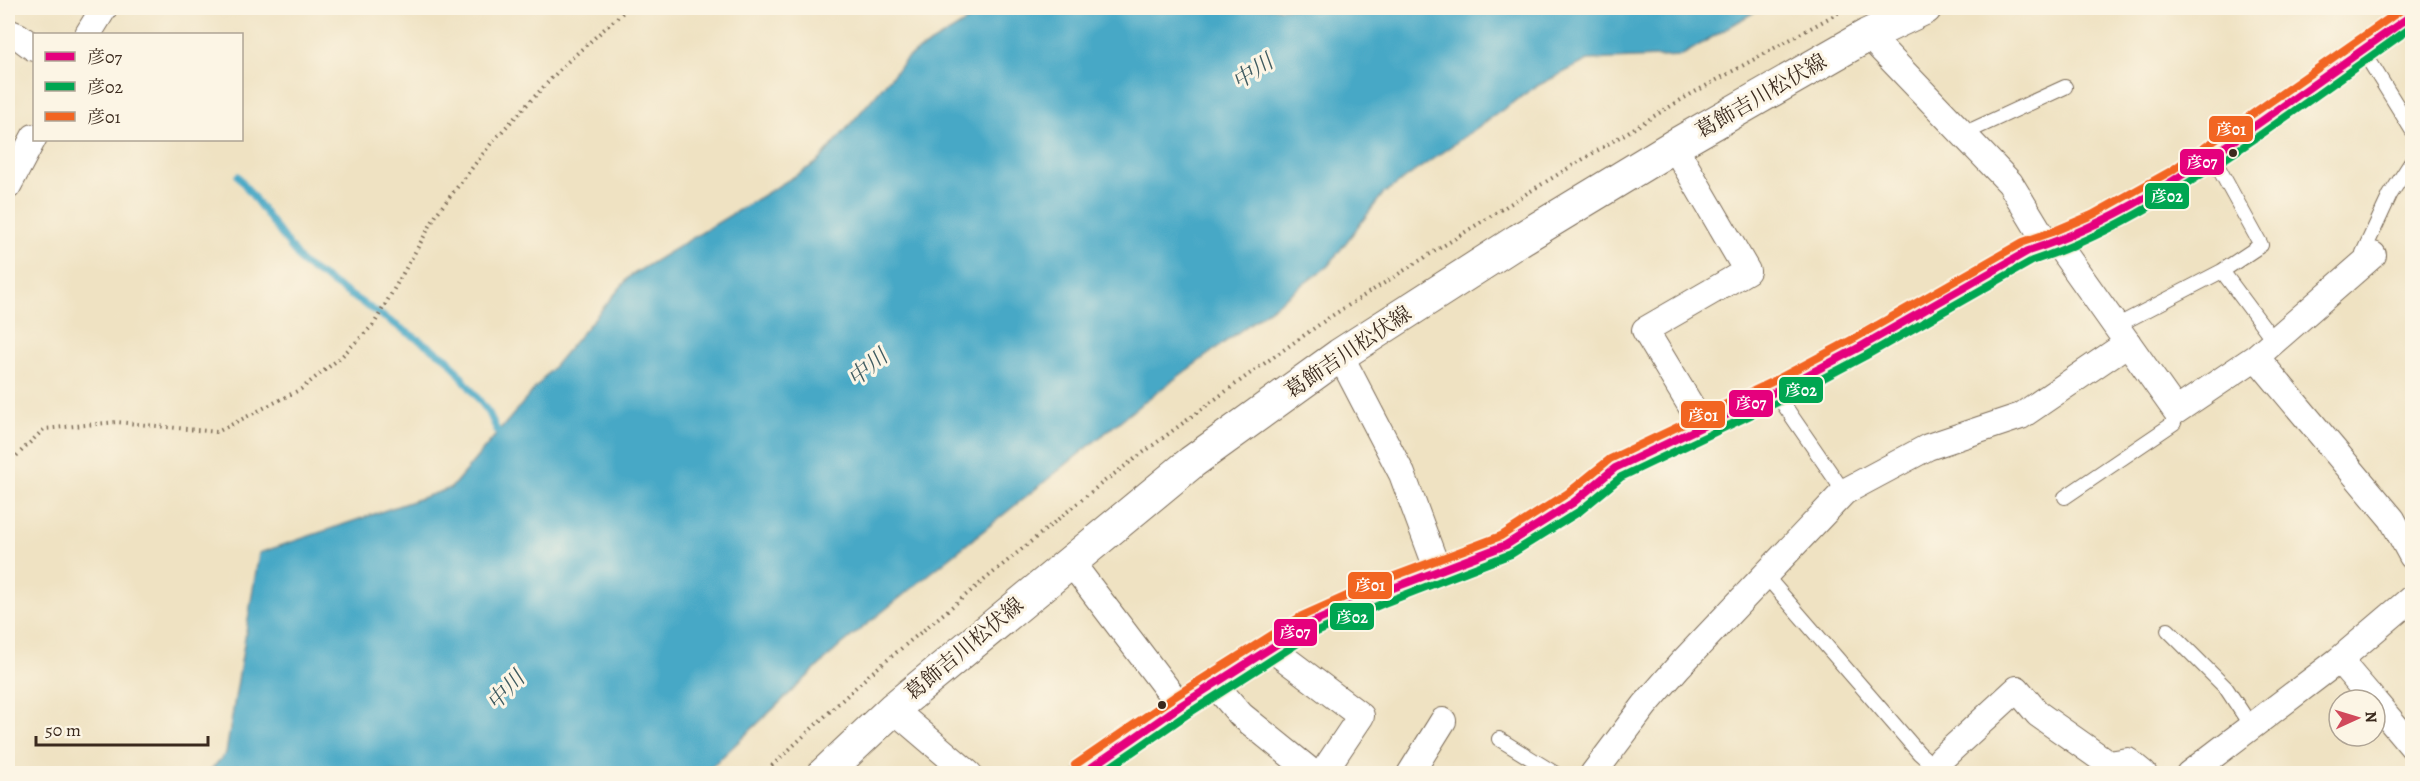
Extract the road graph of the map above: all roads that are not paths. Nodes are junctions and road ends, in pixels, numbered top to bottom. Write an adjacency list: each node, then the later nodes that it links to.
1 (104, 8): 5 (street)
2 (1926, 8): 6 (main road, 葛飾吉川松伏線)
3 (2412, 15): 8 (street)
4 (8, 32): 7 (street)
5 (89, 33)
6 (1868, 35): 11 (street); 13 (main road, 葛飾吉川松伏線)
7 (33, 47)
8 (2362, 49): 10 (lane); 14 (street)
9 (2065, 87): 11 (lane)
10 (2412, 130)
11 (1964, 134): 17 (street)
12 (33, 139): 16 (street)
13 (1674, 146): 22 (main road, 葛飾吉川松伏線); 26 (street)
14 (2212, 156): 17 (street); 19 (lane)
15 (2412, 161): 18 (lane)
16 (8, 186)
17 (2052, 243): 20 (street); 24 (street)
18 (2368, 254): 21 (street); 23 (street)
19 (2222, 271): 20 (lane); 21 (lane)
20 (2122, 334): 25 (street); 27 (street)
21 (2269, 334): 23 (street)
22 (1340, 355): 30 (main road, 葛飾吉川松伏線); 31 (street)
23 (2256, 357): 25 (street); 29 (street)
24 (1775, 392): 26 (street); 27 (lane)
25 (2176, 411): 28 (lane)
26 (1703, 426): 31 (street)
27 (1844, 492): 32 (street)
28 (2065, 497)
29 (2412, 556)
30 (1070, 561): 39 (street); 40 (main road, 葛飾吉川松伏線)
31 (1438, 571): 35 (street)
32 (1766, 575): 46 (lane); 54 (street)
33 (2412, 598): 36 (street)
34 (2168, 630): 43 (lane)
35 (1272, 650): 37 (street); 51 (street)
36 (2339, 660): 38 (street); 43 (street)
37 (1215, 685): 39 (street); 50 (street)
38 (2363, 688)
39 (1180, 706): 49 (street)
40 (893, 709): 47 (main road, 葛飾吉川松伏線); 48 (street)
41 (2387, 716): 45 (street)
42 (1443, 721): 52 (street)
43 (2251, 726): 56 (street)
44 (1499, 739): 53 (lane)
45 (2412, 746)
46 (1937, 772): 55 (street)
47 (824, 774)
48 (969, 774)
49 (1081, 774)
50 (1314, 774)
51 (1322, 774)
52 (1410, 774)
53 (1556, 774)
54 (1593, 774)
55 (2144, 774)
56 (2188, 774)

